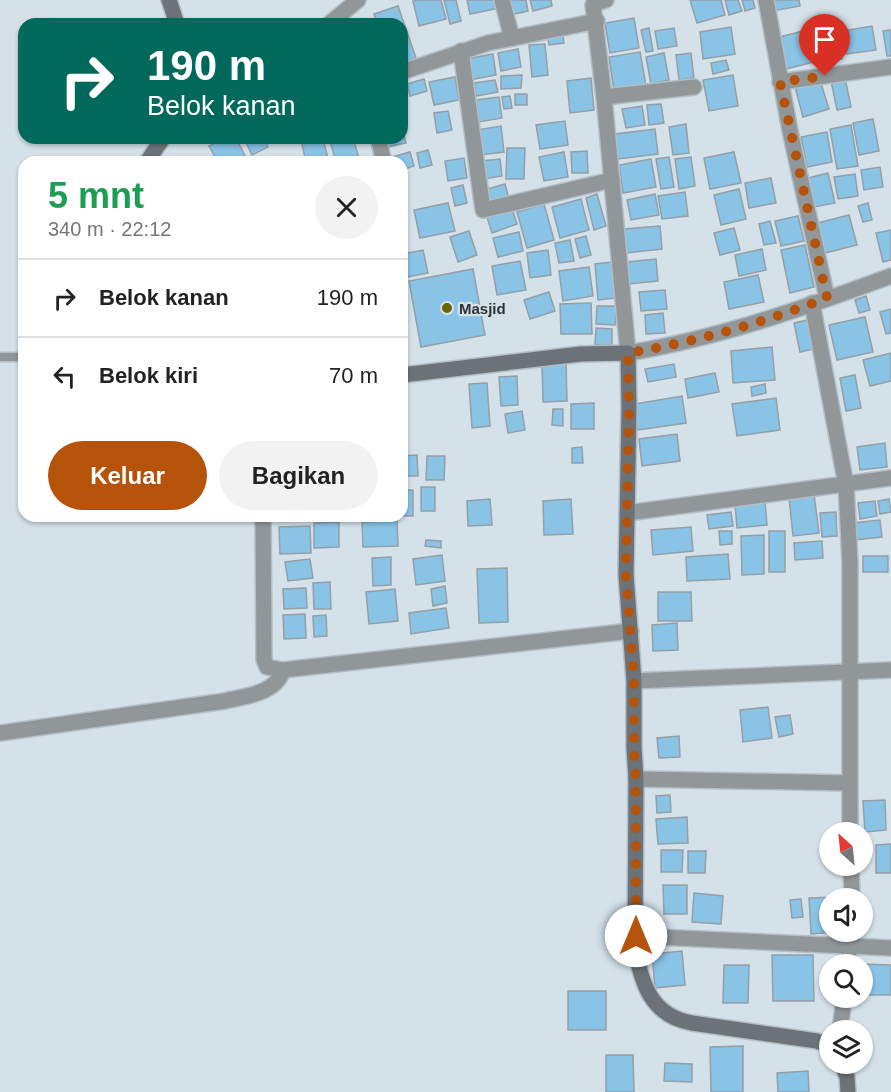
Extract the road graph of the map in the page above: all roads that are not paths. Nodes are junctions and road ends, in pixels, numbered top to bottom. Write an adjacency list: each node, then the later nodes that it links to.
1 (169, 0): 6 (street)
2 (358, 0): 7 (street)
3 (502, 0): 9 (street)
4 (606, 0): 8 (street)
5 (765, 0): 13 (street)
6 (175, 18)
7 (336, 18)
8 (597, 21): 9 (street); 15 (street)
9 (512, 38): 10 (street)
10 (461, 51): 12 (street); 16 (street)
11 (891, 67): 13 (street)
12 (408, 70)
13 (780, 82): 18 (street)
14 (694, 87): 15 (street)
15 (604, 97): 16 (street)
16 (612, 180): 19 (street)
17 (891, 276): 18 (street)
18 (820, 301): 19 (street); 24 (street)
19 (628, 353): 22 (street); 25 (street)
20 (0, 357): 21 (lane)
21 (18, 357)
22 (408, 374)
23 (891, 478): 24 (street)
24 (846, 485): 25 (street); 30 (street)
25 (627, 513): 27 (street)
26 (262, 522): 28 (street)
27 (631, 631): 28 (street); 31 (street)
28 (283, 670): 32 (street)
29 (891, 670): 30 (street)
30 (850, 671): 31 (street); 34 (street)
31 (634, 681): 33 (street)
32 (0, 733)
33 (636, 779): 34 (street); 36 (street)
34 (849, 783): 35 (street)
35 (850, 822)
36 (636, 936): 37 (street); 40 (street)
37 (819, 939)
38 (864, 942): 39 (street)
39 (891, 948)
40 (819, 1043)
41 (846, 1074): 42 (street)
42 (848, 1092)

